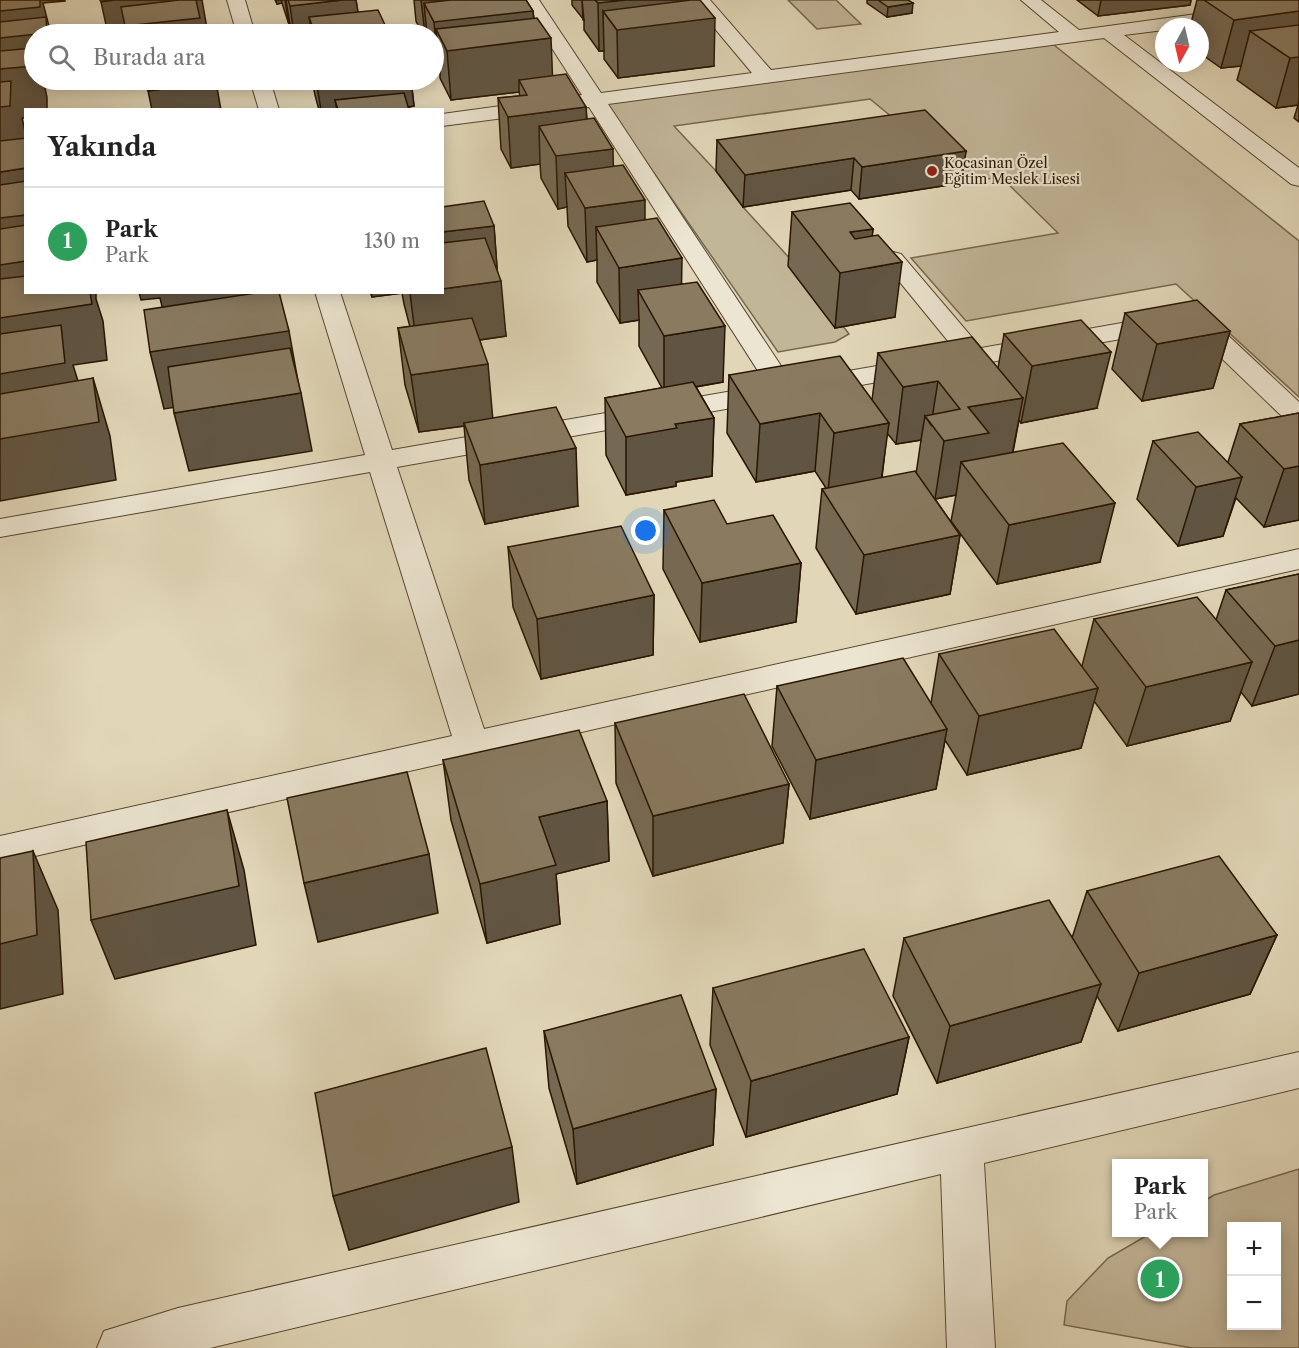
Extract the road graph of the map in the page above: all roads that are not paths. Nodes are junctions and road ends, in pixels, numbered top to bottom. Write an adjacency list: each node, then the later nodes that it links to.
1 (236, 0): 6 (street)
2 (530, 0): 11 (street)
3 (700, 0): 9 (street)
4 (1030, 0): 8 (street)
5 (1299, 6): 7 (street)
6 (243, 24)
7 (1107, 31): 8 (street); 14 (street)
8 (1074, 36): 9 (street)
9 (766, 77): 11 (street)
10 (263, 90): 12 (street)
11 (596, 100): 13 (street); 18 (street)
12 (268, 108)
13 (444, 120)
14 (1299, 179)
15 (893, 259): 17 (street)
16 (328, 294): 20 (street)
17 (975, 357): 18 (street); 19 (street)
18 (784, 390): 20 (street)
19 (1299, 417)
20 (381, 461): 21 (street); 23 (street)
21 (0, 528)
22 (1299, 559): 23 (street)
23 (472, 744): 24 (street)
24 (0, 850)
25 (1299, 1070): 26 (street)
26 (962, 1149): 27 (street); 29 (street)
27 (176, 1340): 28 (street)
28 (121, 1348)
29 (971, 1348)

